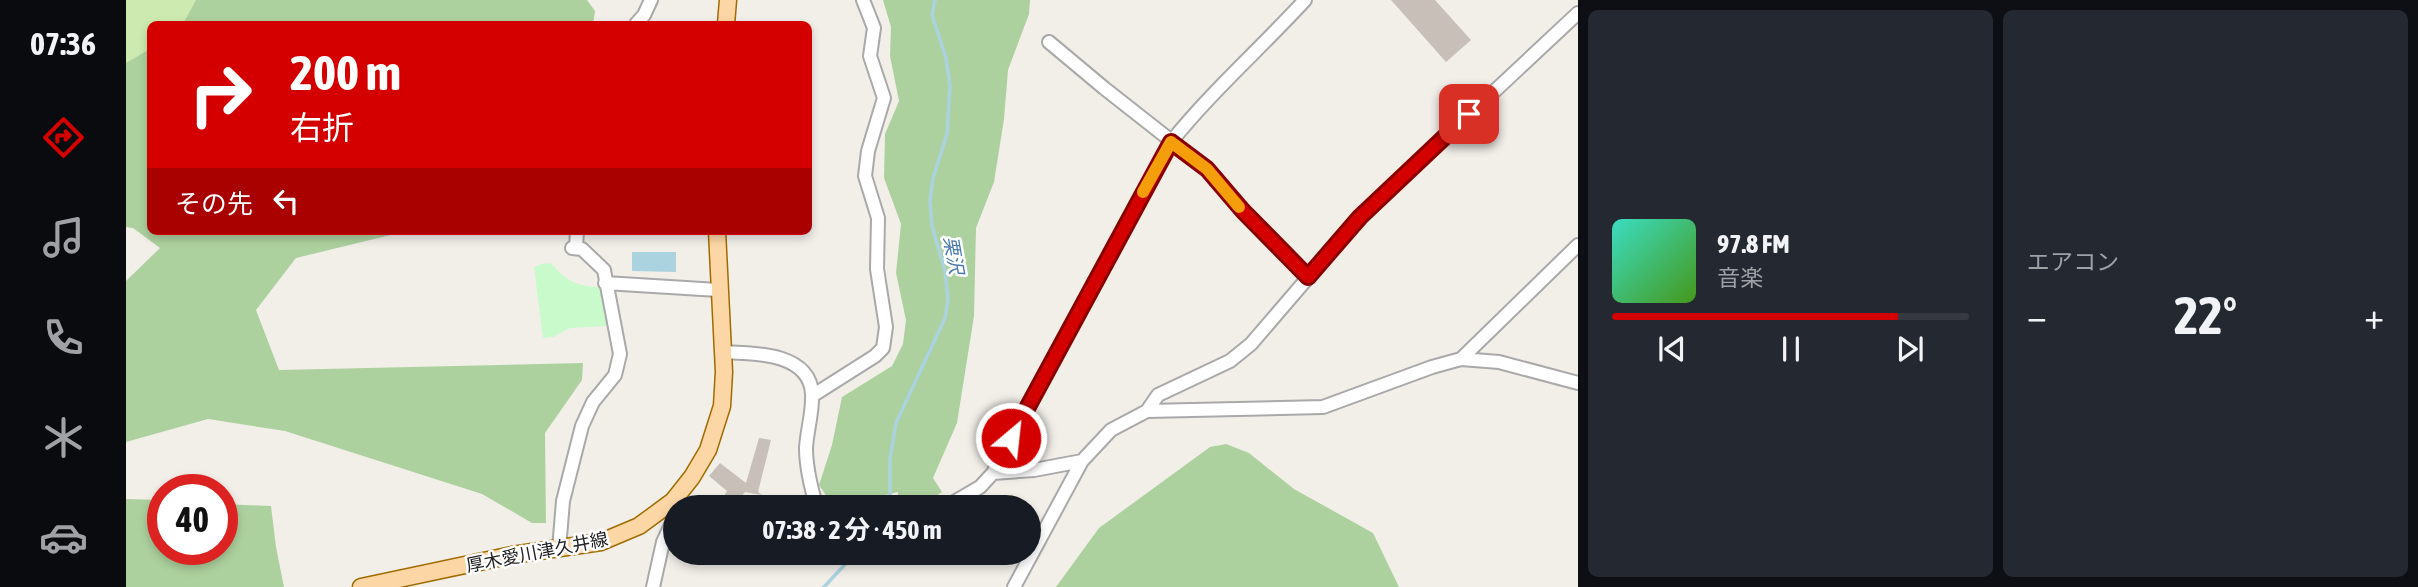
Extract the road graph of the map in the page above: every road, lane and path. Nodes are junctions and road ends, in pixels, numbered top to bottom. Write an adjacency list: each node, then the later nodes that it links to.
1 (651, 0): 6 (street)
2 (728, 0): 7 (main road)
3 (863, 0): 19 (street)
4 (1305, 0): 9 (street)
5 (1578, 13): 13 (street)
6 (639, 21)
7 (726, 21)
8 (1049, 42): 9 (street)
9 (1171, 142): 13 (street); 22 (street)
10 (576, 235): 14 (street)
11 (717, 235): 15 (main road, 厚木愛川津久井線)
12 (1578, 245): 17 (street)
13 (1308, 277): 20 (street)
14 (605, 283): 15 (street); 28 (street)
15 (718, 290): 16 (main road, 厚木愛川津久井線)
16 (722, 352): 19 (street); 23 (main road, 厚木愛川津久井線)
17 (1461, 359): 18 (street); 20 (street)
18 (1578, 383)
19 (813, 396): 24 (street)
20 (1147, 411): 21 (street)
21 (1082, 461): 22 (street); 31 (street)
22 (992, 473): 25 (street)
23 (683, 495)
24 (814, 495)
25 (968, 495)
26 (663, 513): 28 (main road, 厚木愛川津久井線)
27 (663, 542): 30 (street)
28 (559, 549): 29 (main road, 厚木愛川津久井線)
29 (361, 587)
30 (653, 587)
31 (1014, 587)

